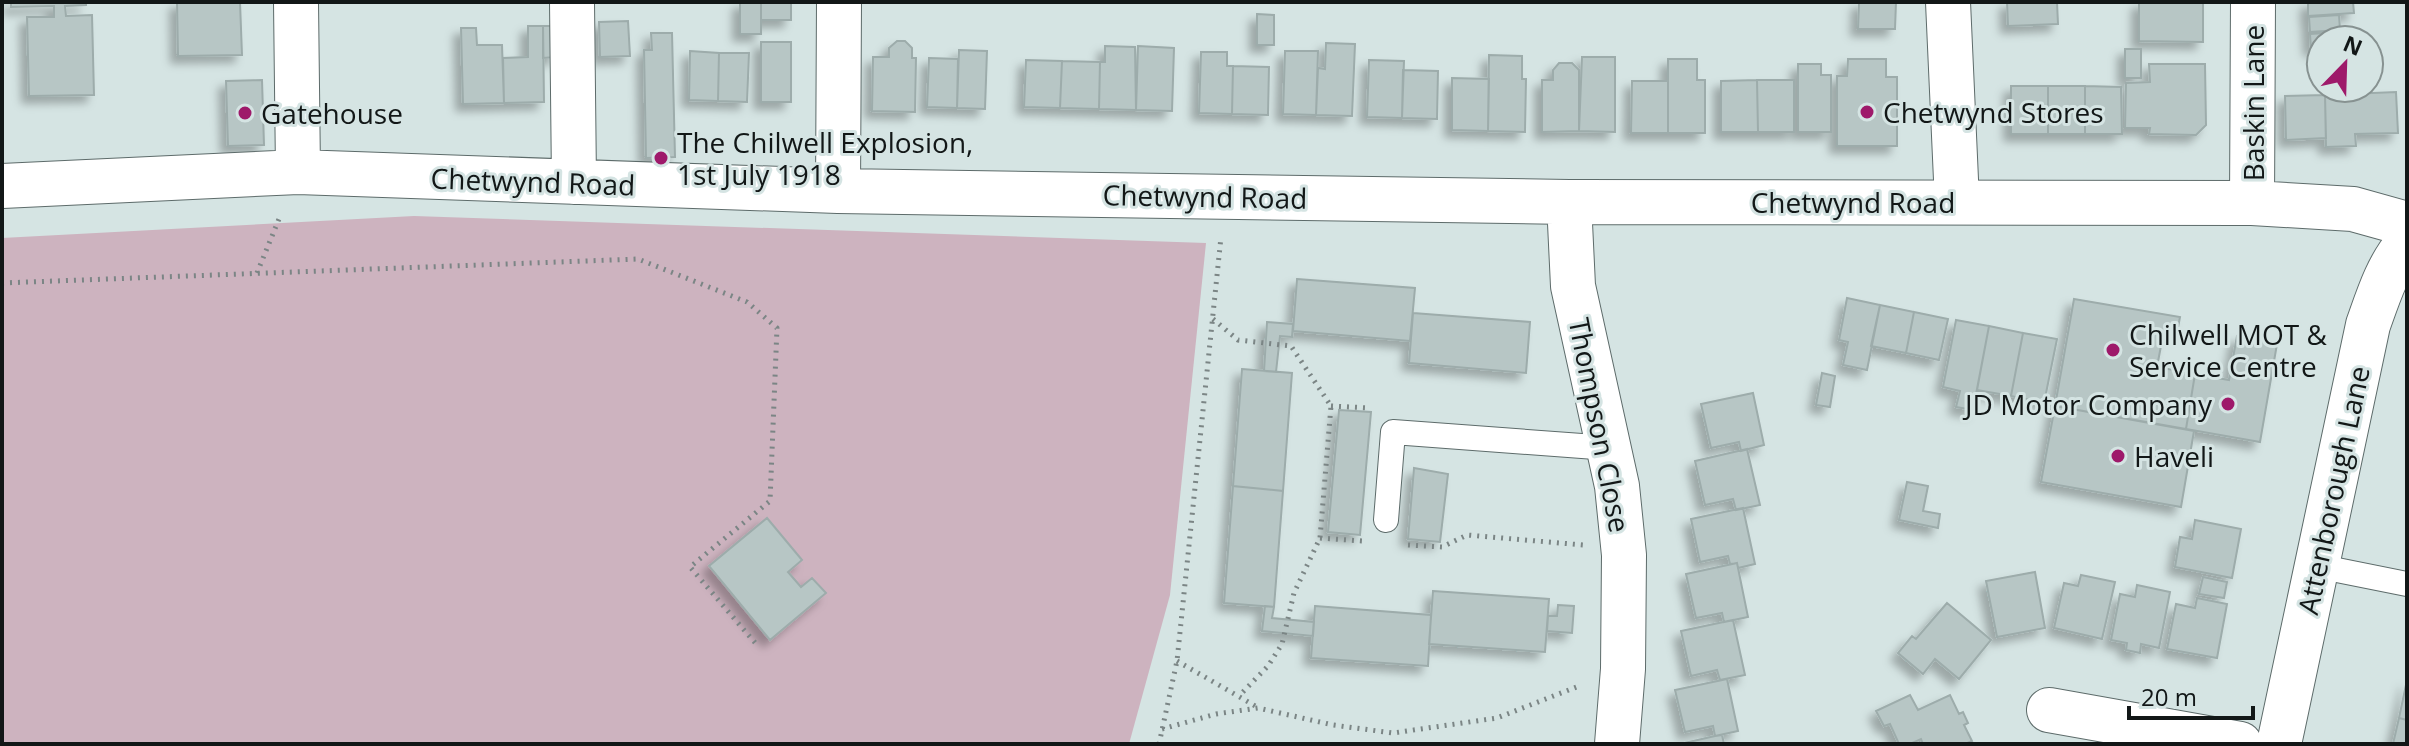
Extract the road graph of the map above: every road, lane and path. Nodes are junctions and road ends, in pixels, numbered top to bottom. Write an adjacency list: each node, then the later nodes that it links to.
1 (296, 2): 6 (street)
2 (572, 2): 7 (street)
3 (839, 2): 9 (street)
4 (1948, 2): 12 (street)
5 (2253, 2): 13 (street, Baskin Lane)
6 (298, 172): 7 (street, Chetwynd Road); 8 (street, Chetwynd Road); 16 (path)
7 (574, 182): 9 (street, Chetwynd Road)
8 (2, 186)
9 (838, 191): 10 (street, Chetwynd Road)
10 (1225, 196): 11 (street, Chetwynd Road); 18 (path)
11 (1569, 202): 12 (street, Chetwynd Road); 19 (street, Thompson Close)
12 (1957, 202): 13 (street, Chetwynd Road)
13 (2252, 203): 14 (street, Chetwynd Road)
14 (2407, 224)
15 (2407, 244): 25 (street, Attenborough Lane)
16 (257, 273): 17 (path); 27 (path)
17 (2, 283)
18 (1213, 319): 21 (path); 28 (path)
19 (1609, 448): 20 (lane); 24 (street, Thompson Close)
20 (1386, 520)
21 (1320, 538): 22 (path); 30 (path)
22 (1366, 541)
23 (1396, 544): 24 (path)
24 (1623, 549): 29 (street, Thompson Close)
25 (2317, 566): 26 (lane); 37 (street, Attenborough Lane)
26 (2407, 584)
27 (757, 645)
28 (1177, 661): 30 (path); 33 (path)
29 (1623, 669): 31 (path); 35 (street, Thompson Close)
30 (1239, 696): 31 (path)
31 (1258, 708): 33 (path)
32 (2049, 710): 36 (street)
33 (1161, 730): 34 (path)
34 (1159, 744)
35 (1617, 744)
36 (2240, 744)
37 (2279, 744)

